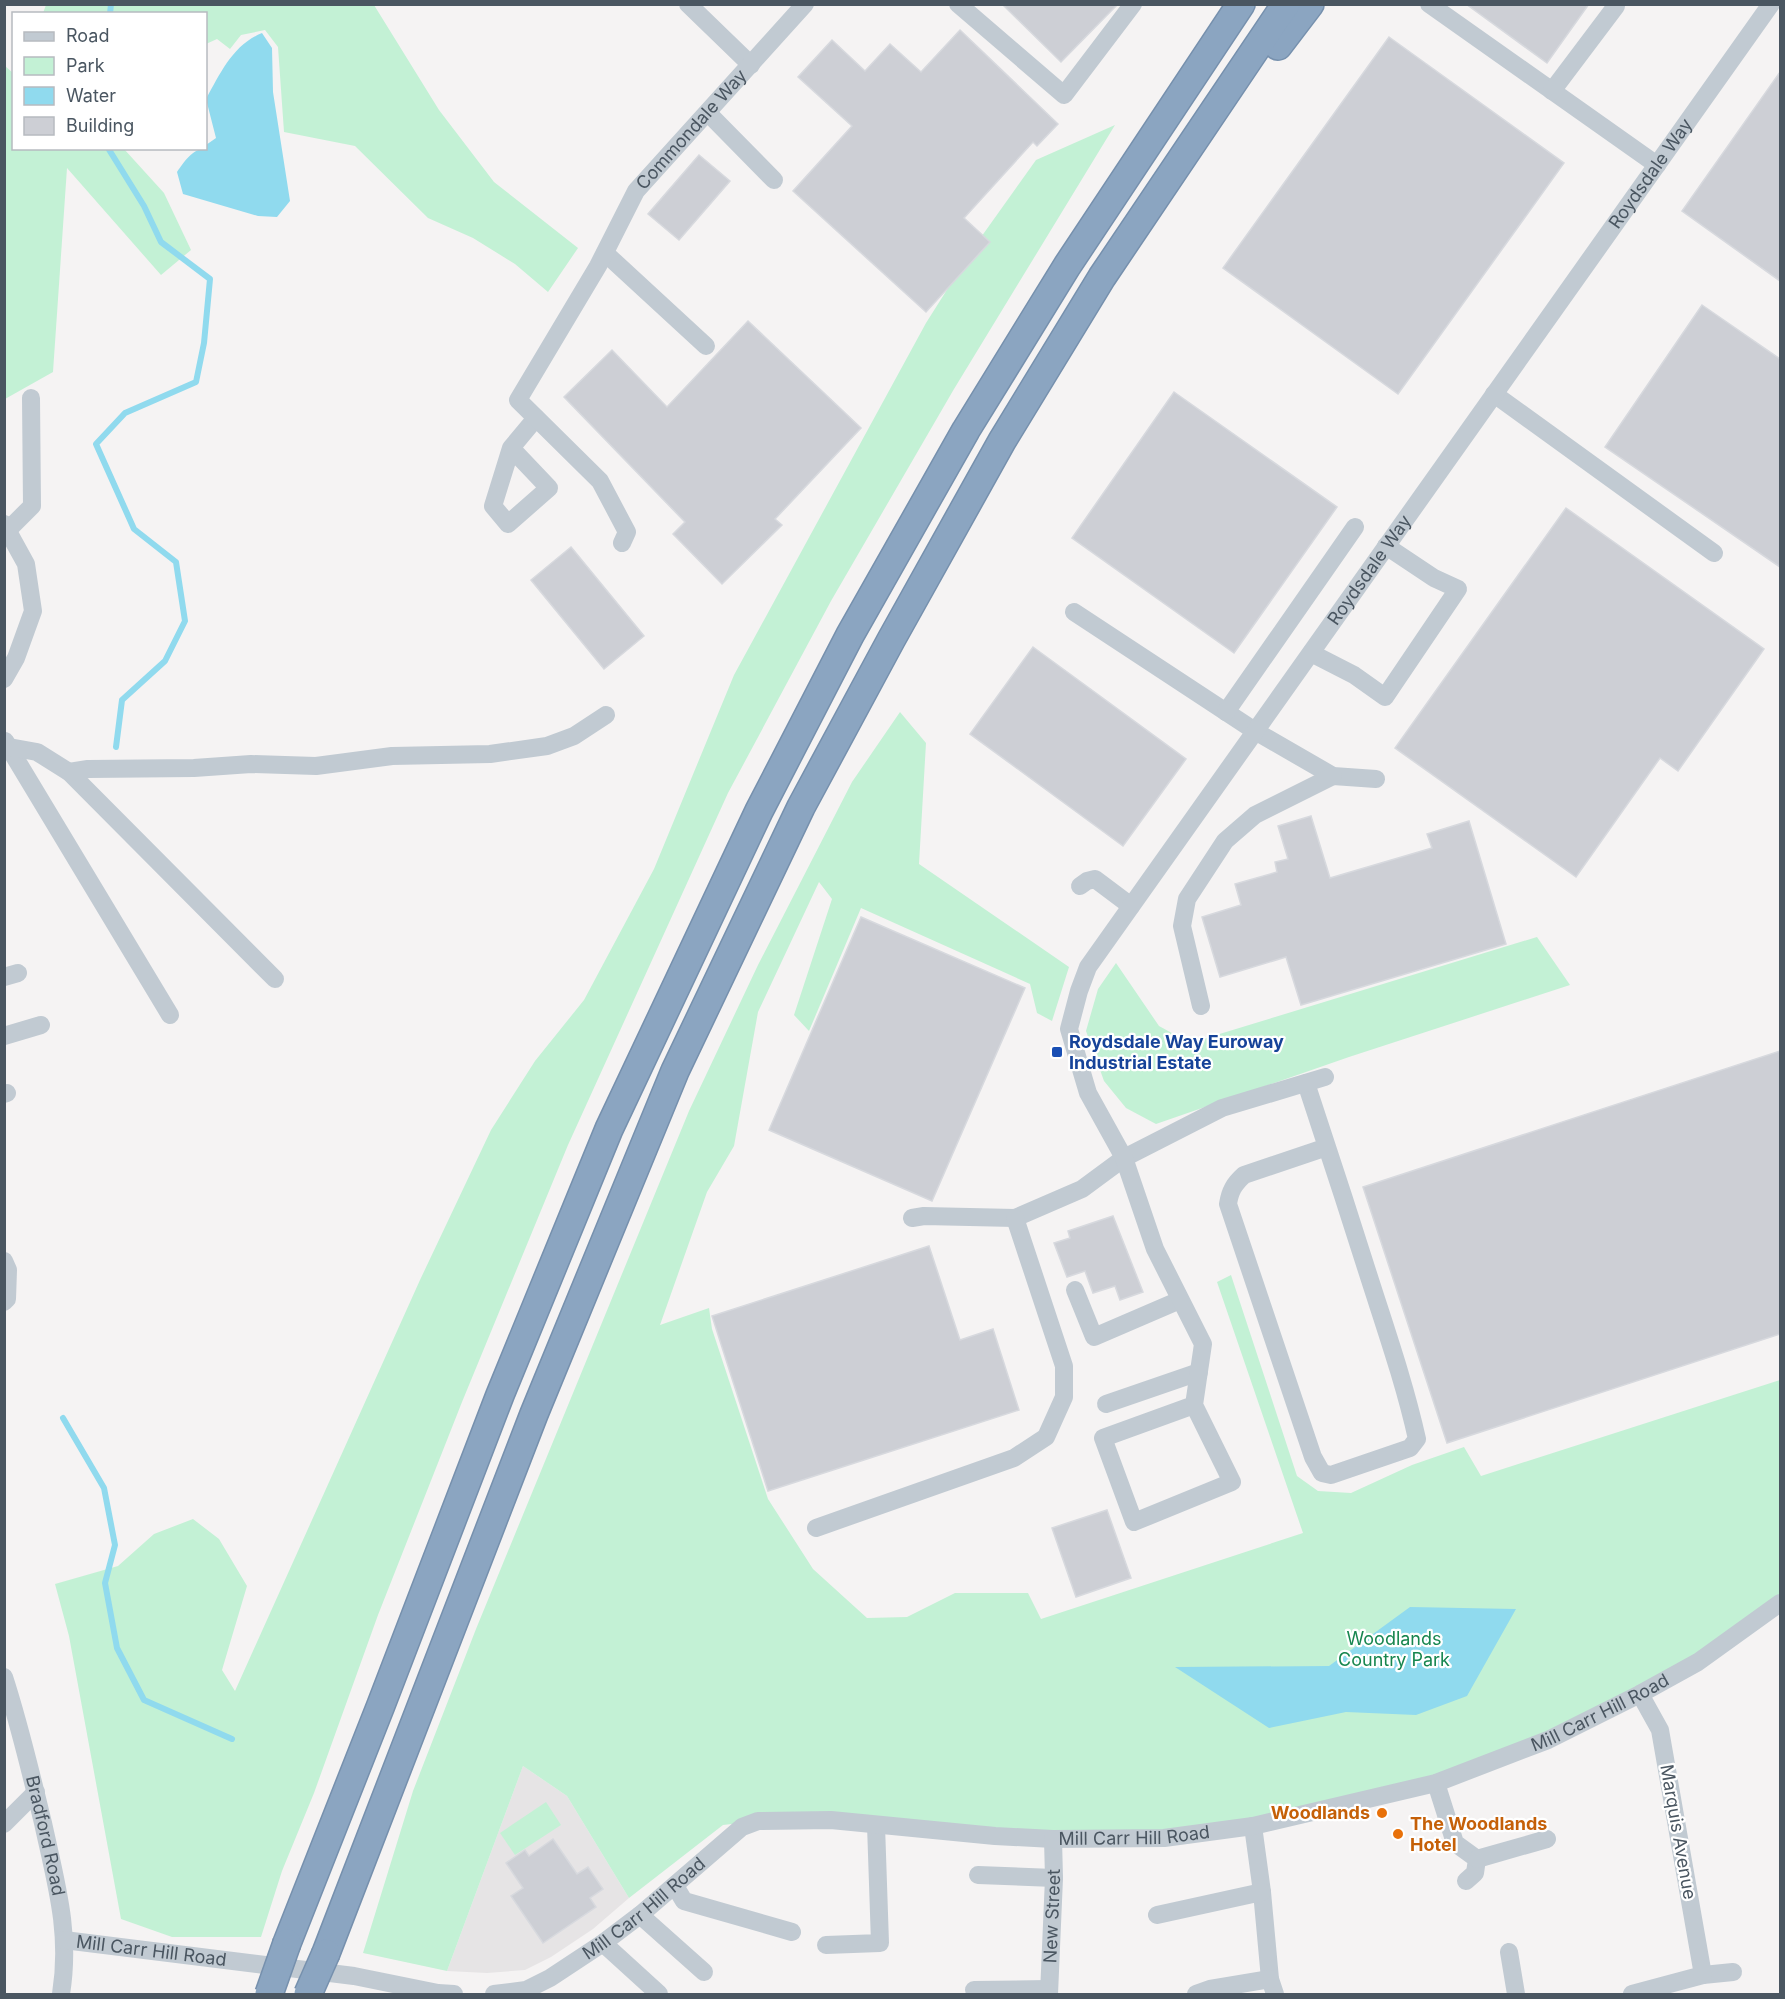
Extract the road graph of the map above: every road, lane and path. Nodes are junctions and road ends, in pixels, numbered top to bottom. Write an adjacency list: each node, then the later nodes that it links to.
1 (688, 4): 11 (street)
2 (805, 4): 11 (street, Commondale Way)
3 (958, 4): 4 (street)
4 (1133, 4)
5 (1241, 4): 91 (highway, bridge)
6 (1286, 4): 14 (highway)
7 (1310, 4): 14 (highway)
8 (1429, 4): 12 (street)
9 (1771, 4): 15 (street, Roydsdale Way)
10 (1616, 6): 12 (street)
11 (751, 64): 13 (street, Commondale Way)
12 (1552, 91): 15 (street)
13 (708, 112): 16 (street); 17 (street, Commondale Way)
14 (1192, 144): 92 (highway, bridge)
15 (1657, 165): 19 (street, Roydsdale Way)
16 (774, 180)
17 (602, 260): 18 (street); 21 (street, Commondale Way)
18 (706, 346)
19 (1494, 394): 26 (street, Roydsdale Way); 27 (street)
20 (31, 398): 23 (street)
21 (536, 418): 22 (street); 25 (street)
22 (511, 448)
23 (6, 527): 30 (street)
24 (1355, 527): 31 (street)
25 (622, 543)
26 (1386, 546): 29 (street, Roydsdale Way); 29 (street)
27 (1714, 553)
28 (1074, 612): 31 (street)
29 (1311, 652): 33 (street, Roydsdale Way)
30 (4, 679)
31 (1226, 712): 33 (street)
32 (606, 716): 35 (street)
33 (1255, 731): 36 (street); 39 (street, Roydsdale Way)
34 (7, 743): 35 (street); 42 (street)
35 (69, 772): 40 (street)
36 (1333, 776): 37 (street); 41 (street)
37 (1376, 780)
38 (1080, 886): 39 (street)
39 (1131, 906): 48 (street, Roydsdale Way)
40 (275, 979)
41 (1201, 1006)
42 (170, 1015)
43 (41, 1025): 44 (street)
44 (4, 1036)
45 (1325, 1077): 46 (street)
46 (1306, 1083): 47 (street); 48 (street)
47 (1327, 1147): 47 (street)
48 (1124, 1158): 50 (street); 53 (street, Roydsdale Way)
49 (918, 1217): 50 (street)
50 (1015, 1218): 58 (street)
51 (4, 1261): 54 (street)
52 (1075, 1290): 53 (street)
53 (1180, 1300): 55 (street, Roydsdale Way)
54 (4, 1302)
55 (1199, 1372): 56 (street); 57 (street, Roydsdale Way)
56 (1106, 1404)
57 (1194, 1405): 57 (street)
58 (816, 1528)
59 (1780, 1604): 61 (street, Mill Carr Hill Road)
60 (4, 1677): 62 (street, Bradford Road)
61 (1640, 1694): 63 (street, Mill Carr Hill Road); 85 (street, Marquis Avenue)
62 (9, 1711): 64 (street, Bradford Road)
63 (1436, 1783): 67 (street, Mill Carr Hill Road); 70 (street)
64 (36, 1792): 65 (street); 79 (street, Bradford Road)
65 (4, 1824)
66 (876, 1825): 68 (street, Mill Carr Hill Road); 74 (street, Mill Carr Hill Road); 81 (street)
67 (1252, 1826): 68 (street, Mill Carr Hill Road); 75 (street)
68 (1053, 1839): 72 (street, New Street)
69 (1547, 1839): 70 (street)
70 (1477, 1859): 73 (street)
71 (978, 1875): 72 (street)
72 (1054, 1878): 88 (street, New Street)
73 (1466, 1881)
74 (675, 1886): 76 (street, Mill Carr Hill Road); 78 (street)
75 (1262, 1892): 77 (street); 86 (street)
76 (640, 1915): 80 (street, Mill Carr Hill Road); 83 (street)
77 (1157, 1916)
78 (792, 1932)
79 (64, 1940): 89 (street, Mill Carr Hill Road); 90 (street, Bradford Road)
80 (603, 1943): 93 (street, Mill Carr Hill Road); 94 (street)
81 (826, 1945)
82 (1509, 1952): 96 (street)
83 (704, 1972)
84 (1733, 1972): 85 (street)
85 (1703, 1975): 97 (street)
86 (1273, 1987): 95 (street)
87 (974, 1990): 88 (street)
88 (1049, 1992)
89 (443, 1994)
90 (61, 1995)
91 (269, 1995)
92 (308, 1995)
93 (494, 1995)
94 (659, 1995)
95 (1196, 1995)
96 (1516, 1995)
97 (1632, 1995)

